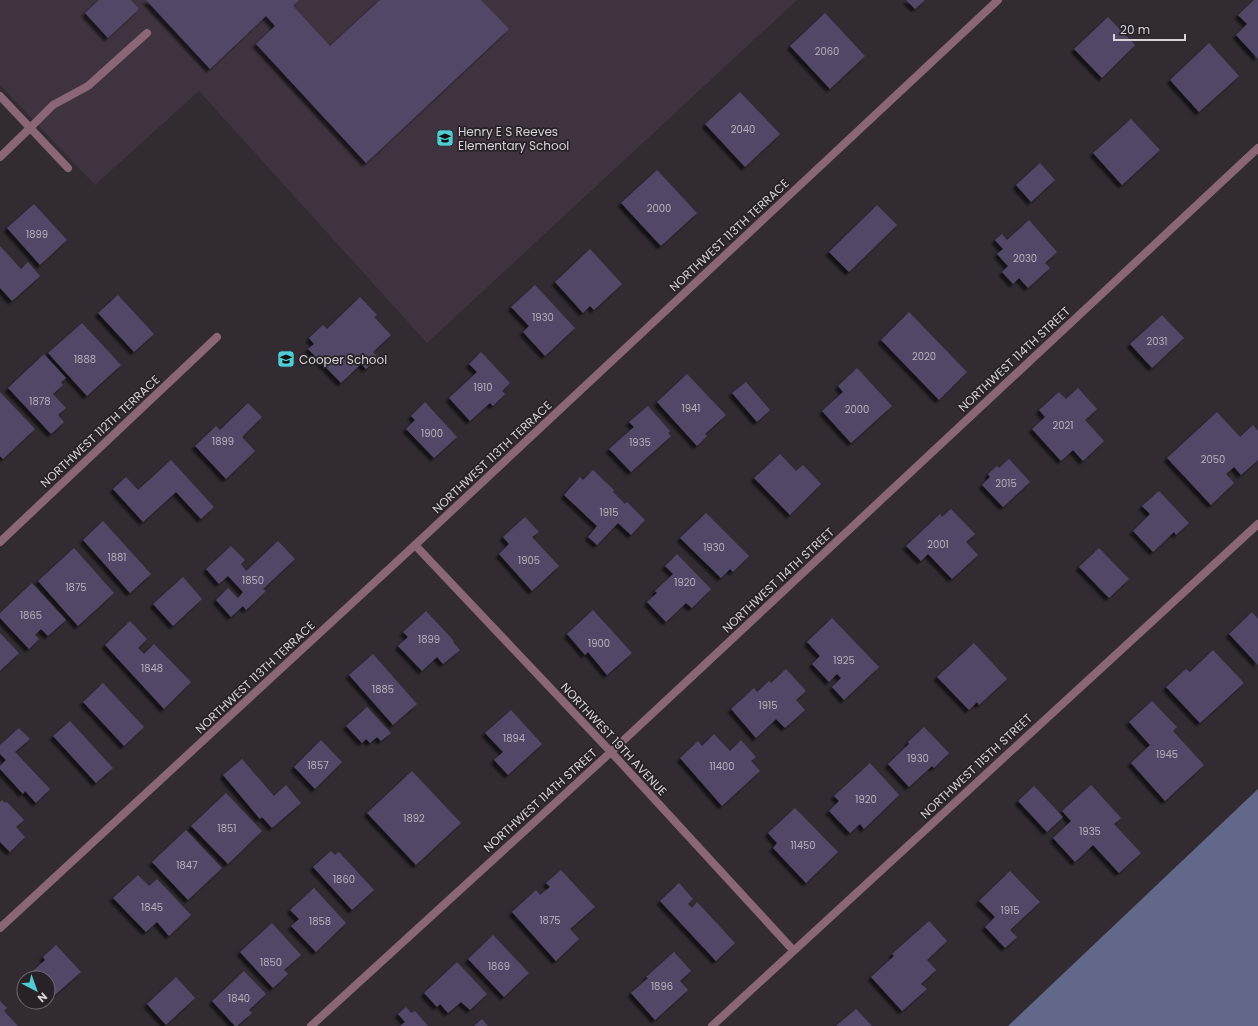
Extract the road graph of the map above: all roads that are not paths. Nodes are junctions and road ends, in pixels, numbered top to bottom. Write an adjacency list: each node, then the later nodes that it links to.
1 (998, 0): 11 (street, NORTHWEST 113TH TERRACE)
2 (147, 33): 4 (street)
3 (0, 96): 4 (street)
4 (30, 128): 6 (street); 7 (street)
5 (1258, 148): 12 (street, NORTHWEST 114TH STREET)
6 (0, 156)
7 (68, 168)
8 (217, 337): 10 (street, NORTHWEST 112TH TERRACE)
9 (1258, 524): 14 (street, NORTHWEST 115TH STREET)
10 (0, 542)
11 (415, 545): 12 (street, NORTHWEST 19TH AVENUE); 13 (street, NORTHWEST 113TH TERRACE)
12 (611, 752): 14 (street, NORTHWEST 19TH AVENUE); 15 (street, NORTHWEST 114TH STREET)
13 (0, 928)
14 (793, 950): 16 (street, NORTHWEST 115TH STREET)
15 (311, 1026)
16 (712, 1026)

